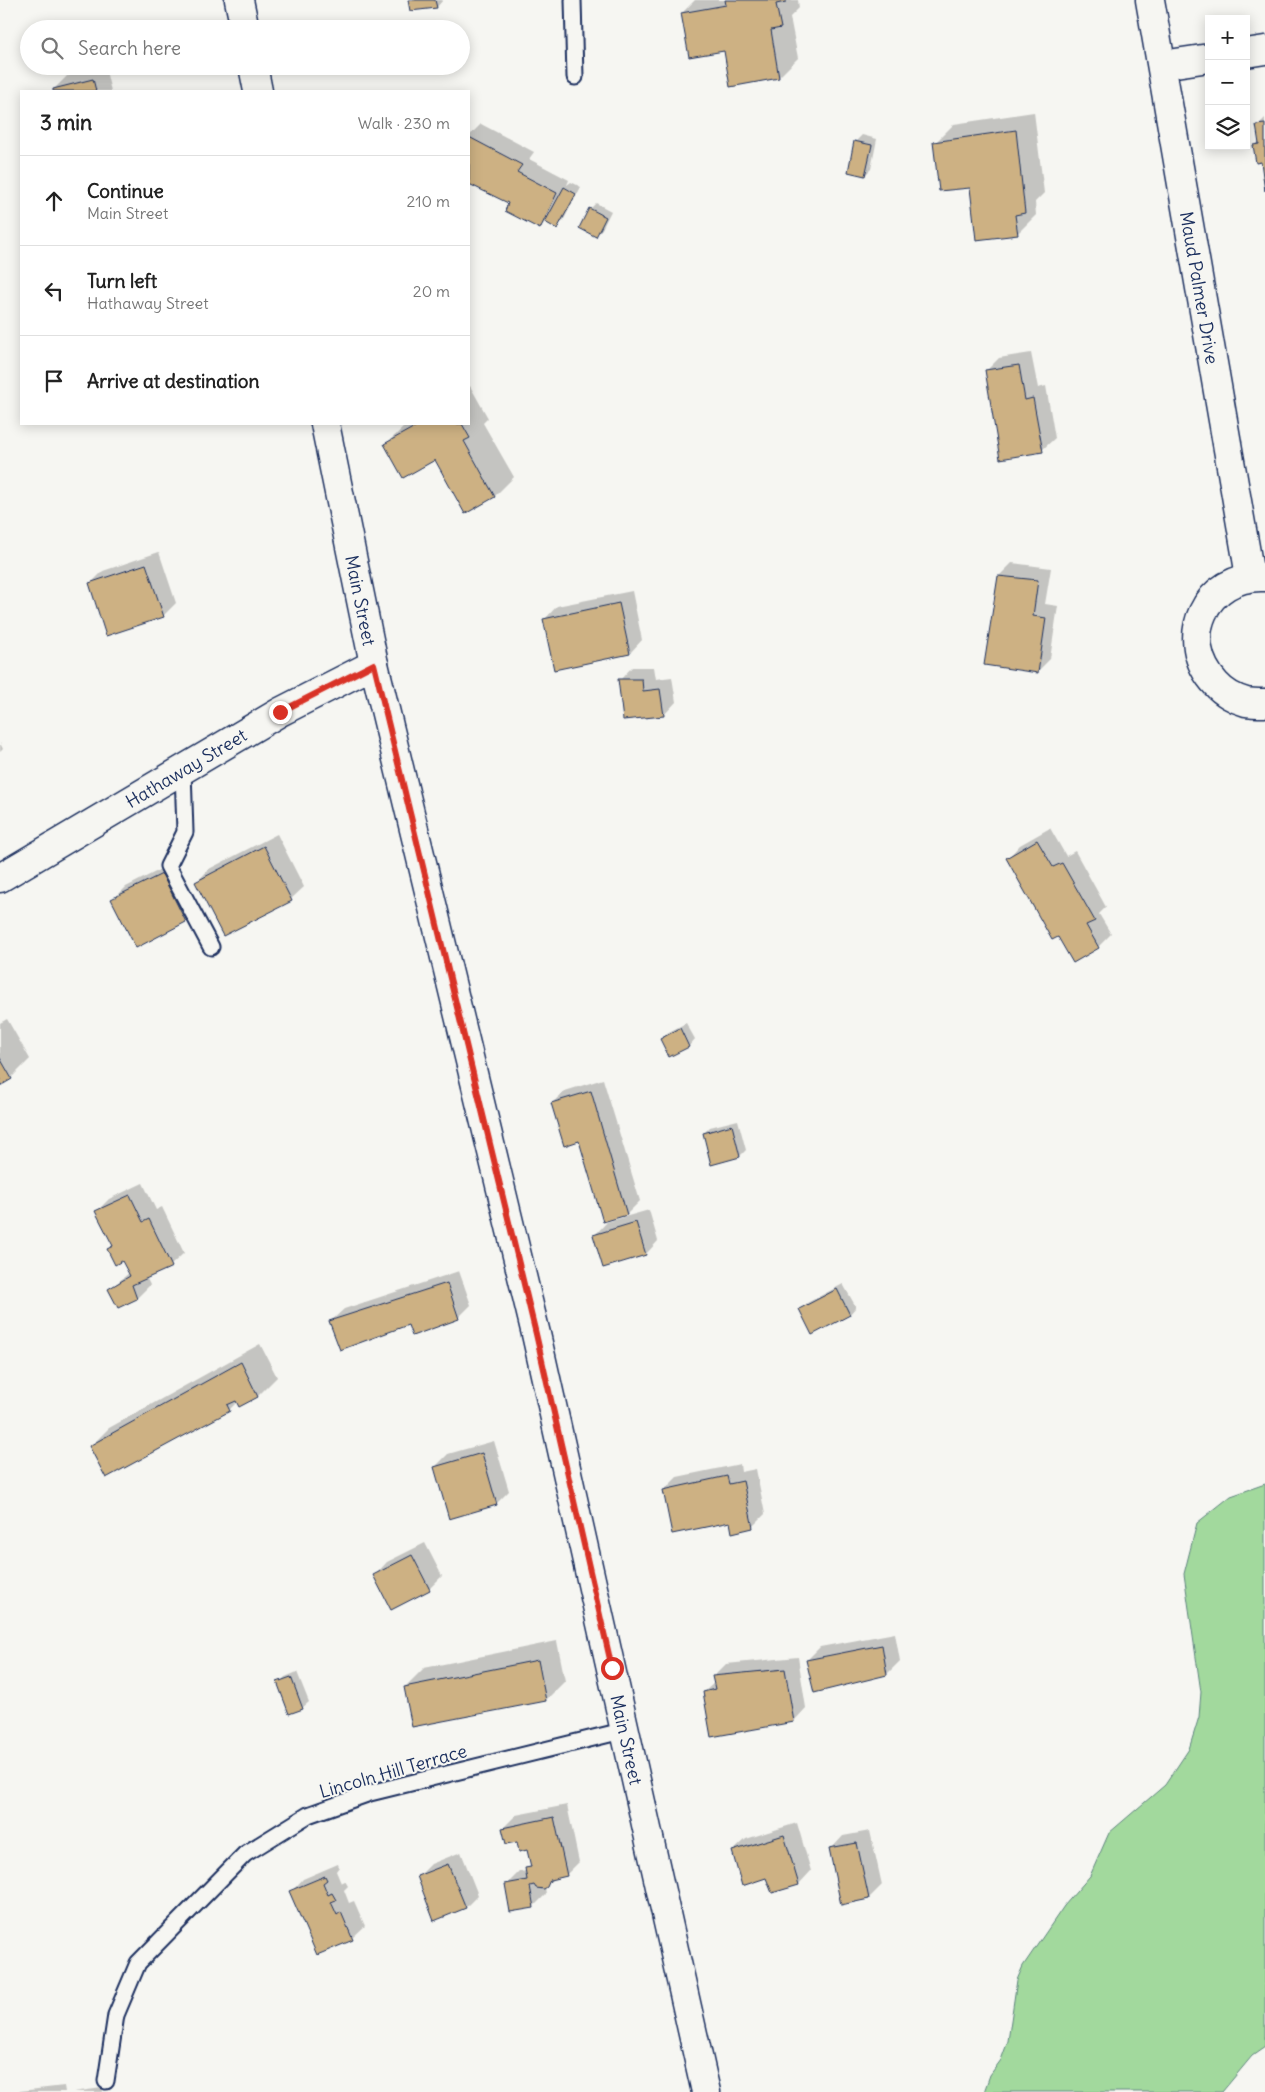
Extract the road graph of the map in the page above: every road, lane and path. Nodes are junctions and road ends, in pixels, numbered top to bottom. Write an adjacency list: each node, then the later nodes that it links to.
1 (239, 0): 4 (main road)
2 (573, 0): 10 (lane)
3 (1150, 0): 8 (main road, Maud Palmer Drive)
4 (243, 20)
5 (1265, 50): 6 (main road)
6 (1250, 52)
7 (1205, 59): 8 (main road)
8 (1162, 65): 13 (main road, Maud Palmer Drive)
9 (255, 75): 11 (main road)
10 (575, 78)
11 (258, 90)
12 (325, 425): 14 (main road, Main Street)
13 (1258, 576): 15 (main road, Maud Palmer Drive)
14 (374, 664): 16 (main road, Hathaway Street); 19 (main road, Main Street)
15 (1265, 703)
16 (183, 770): 17 (main road, Hathaway Street); 18 (lane)
17 (0, 878)
18 (211, 947)
19 (626, 1730): 20 (lane, Lincoln Hill Terrace); 21 (main road, Main Street)
20 (106, 2081)
21 (706, 2092)

